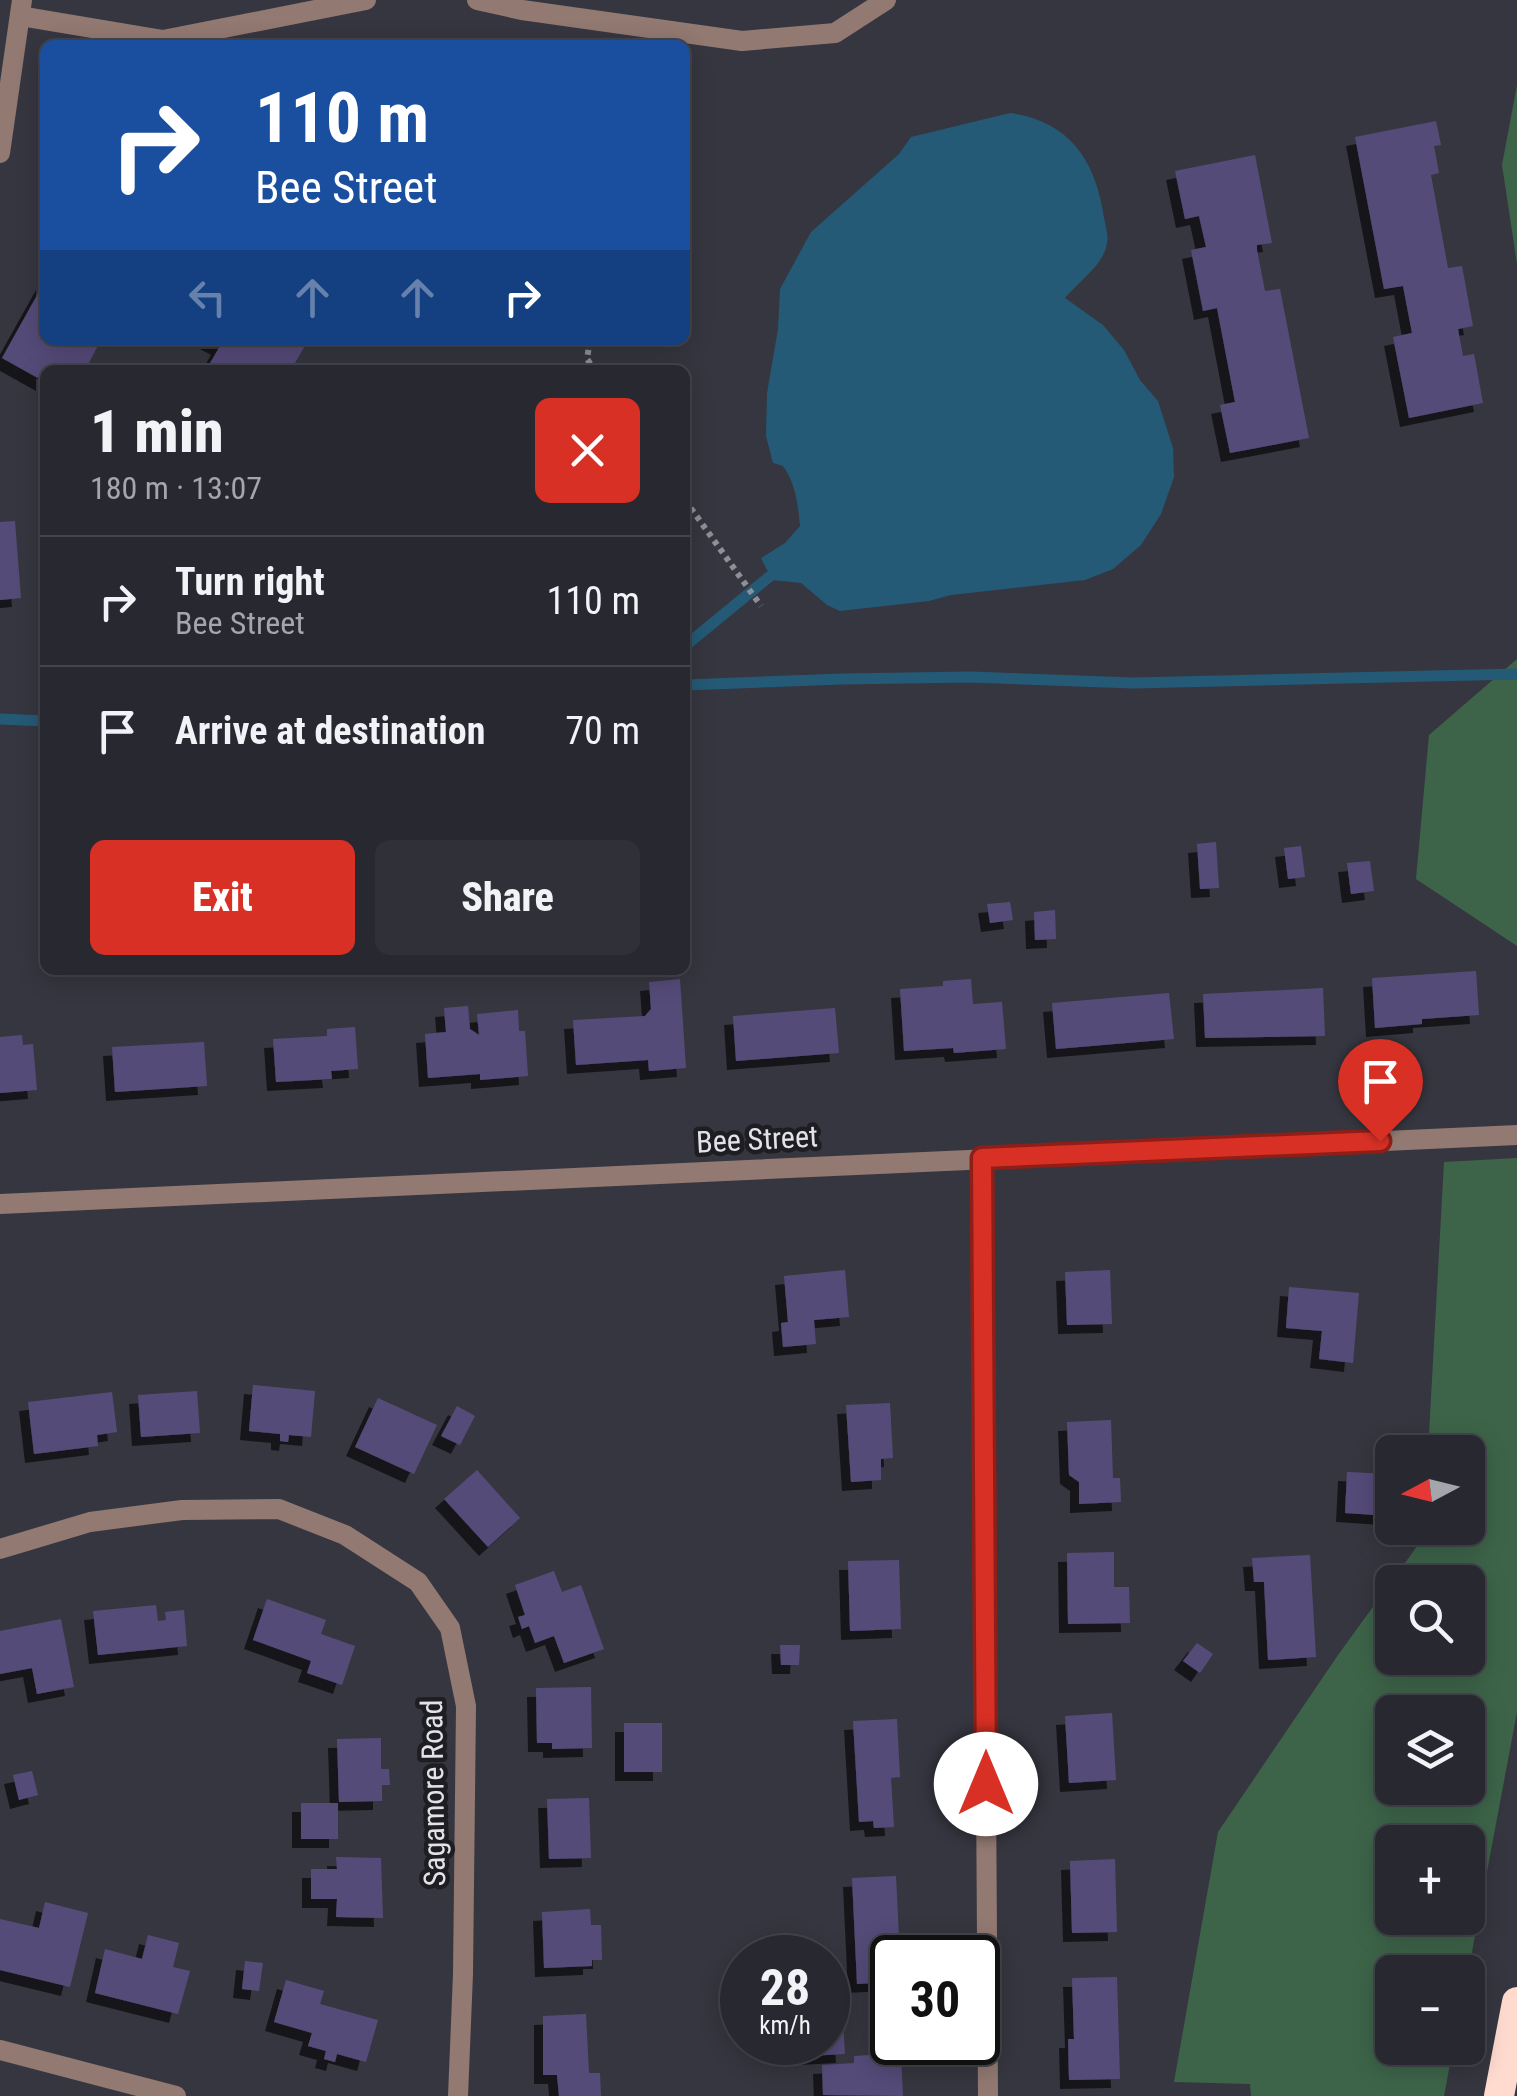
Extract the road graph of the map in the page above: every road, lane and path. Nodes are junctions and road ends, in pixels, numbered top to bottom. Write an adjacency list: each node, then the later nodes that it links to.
1 (366, 0): 4 (street)
2 (477, 0): 3 (street)
3 (886, 0)
4 (21, 8): 5 (street)
5 (0, 153)
6 (690, 507): 7 (path)
7 (760, 606)
8 (1517, 1134): 9 (street, Bee Street)
9 (982, 1158): 10 (street, Bee Street); 16 (street)
10 (0, 1204)
11 (0, 1549): 15 (street, Sagamore Road)
12 (1517, 2002): 17 (highway)
13 (0, 2050): 14 (street)
14 (176, 2096)
15 (458, 2096)
16 (988, 2096)
17 (1499, 2096)

